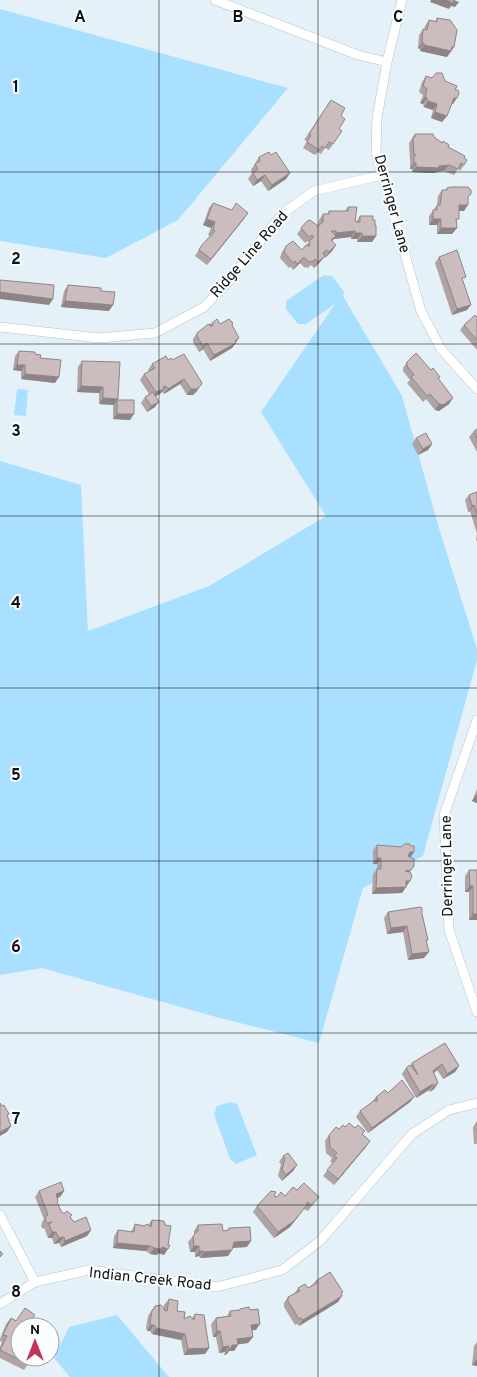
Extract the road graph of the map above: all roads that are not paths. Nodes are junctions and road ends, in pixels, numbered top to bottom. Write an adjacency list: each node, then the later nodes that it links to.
1 (215, 0): 3 (street)
2 (402, 0): 3 (street, Derringer Lane)
3 (387, 62): 4 (street, Derringer Lane)
4 (382, 175): 5 (street, Ridge Line Road); 6 (street, Derringer Lane)
5 (0, 327)
6 (477, 389)
7 (477, 720): 8 (street, Derringer Lane)
8 (477, 1012)
9 (477, 1103): 11 (street, Indian Creek Road)
10 (0, 1215): 11 (street)
11 (35, 1282): 12 (street, Indian Creek Road)
12 (0, 1304)

